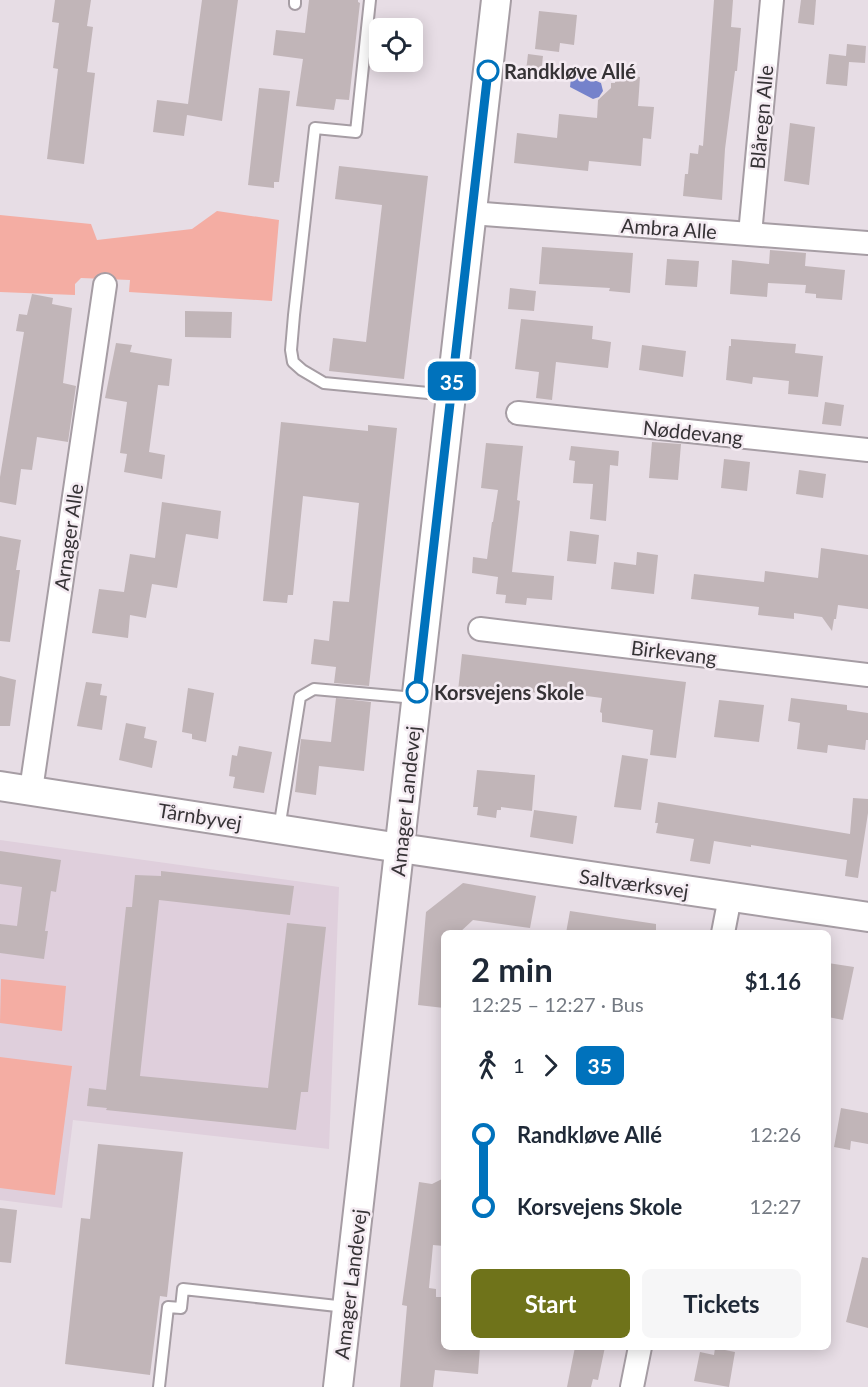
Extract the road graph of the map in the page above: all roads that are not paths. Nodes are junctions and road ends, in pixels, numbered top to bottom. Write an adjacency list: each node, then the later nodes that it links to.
1 (370, 0): 8 (lane)
2 (496, 0): 4 (street, Amager Landevej)
3 (772, 0): 5 (street, Blåregn Alle)
4 (471, 213): 5 (street, Ambra Alle); 8 (street, Amager Landevej)
5 (750, 234): 6 (street, Ambra Alle)
6 (868, 243)
7 (105, 285): 15 (street, Arnager Alle)
8 (450, 395): 13 (street, Amager Landevej)
9 (518, 413): 10 (street, Nøddevang)
10 (868, 450)
11 (480, 629): 12 (street, Birkevang)
12 (868, 675)
13 (416, 698): 16 (lane); 17 (street, Amager Landevej)
14 (0, 786): 15 (street, Tårnbyvej)
15 (31, 790): 16 (street, Tårnbyvej)
16 (279, 829): 17 (street, Tårnbyvej)
17 (400, 848): 18 (street, Saltværksvej); 21 (street, Amager Landevej)
18 (730, 897): 19 (street, Saltværksvej); 20 (street)
19 (868, 918)
20 (724, 930)
21 (346, 1307): 23 (lane); 24 (street, Amager Landevej)
22 (639, 1350): 25 (street)
23 (159, 1387)
24 (338, 1387)
25 (632, 1387)

